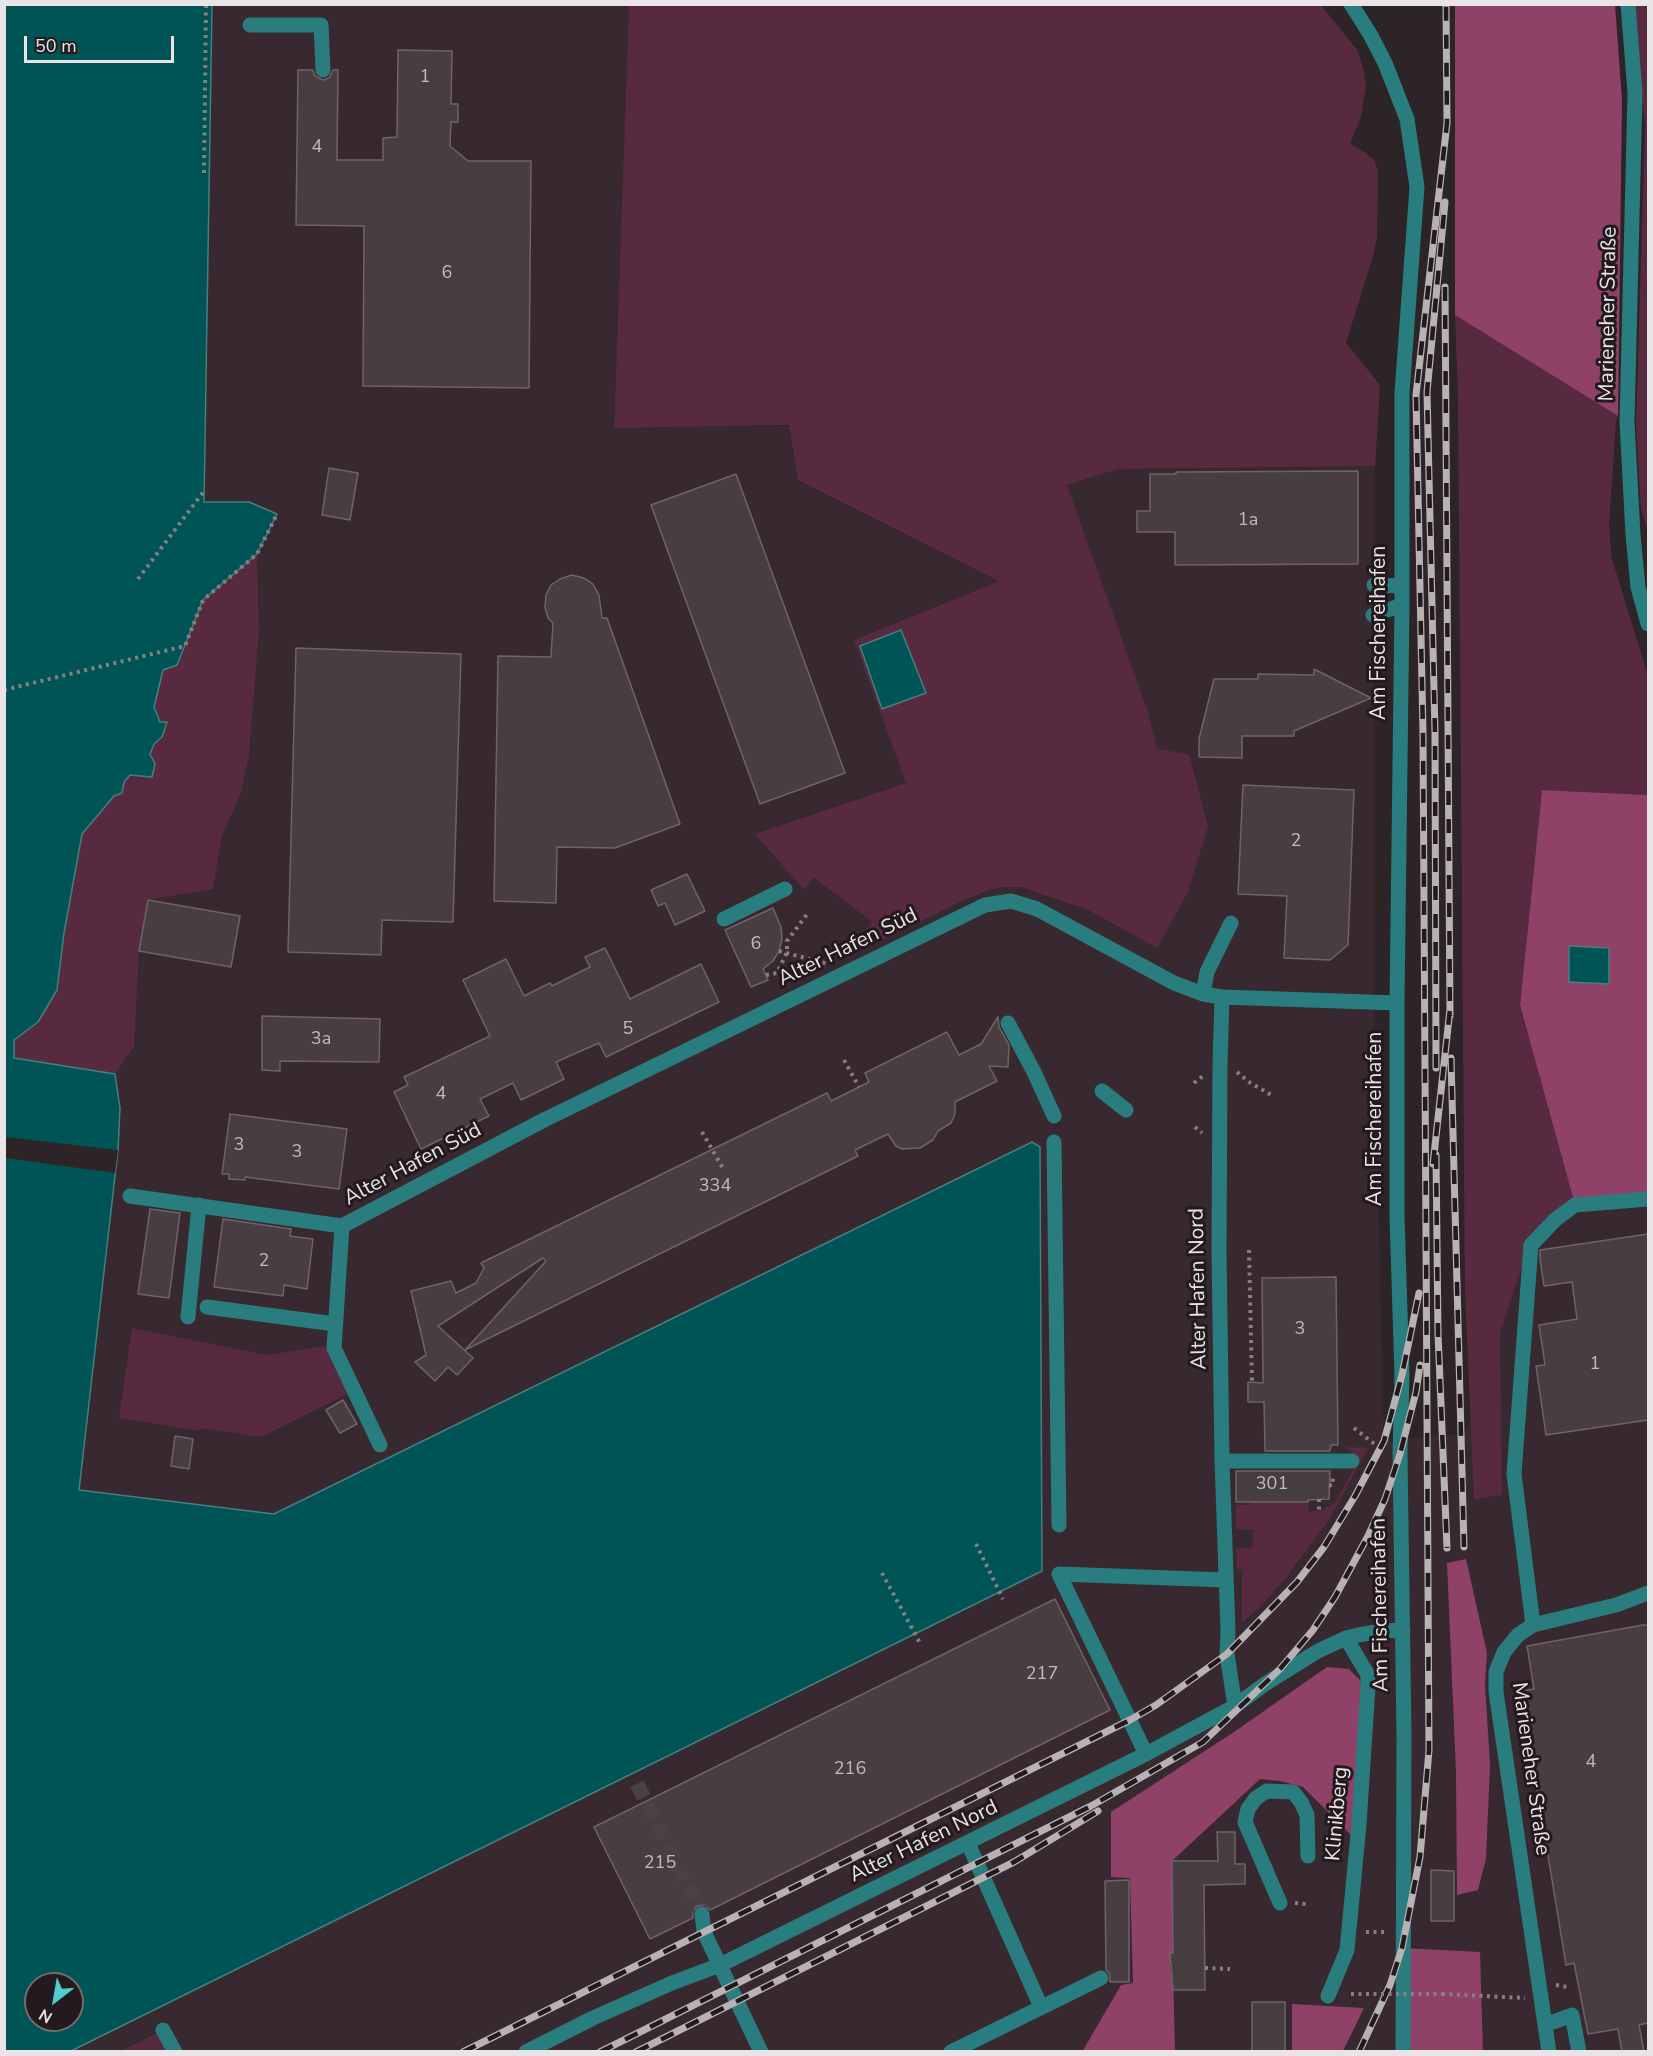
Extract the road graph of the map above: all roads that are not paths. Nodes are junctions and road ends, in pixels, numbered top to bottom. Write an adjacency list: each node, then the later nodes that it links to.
1 (1350, 4): 6 (street, Am Fischereihafen)
2 (1629, 4): 9 (street, Marieneher Straße)
3 (250, 25): 4 (street)
4 (323, 70)
5 (1374, 585): 6 (street)
6 (1402, 586): 7 (street, Am Fischereihafen)
7 (1402, 604): 8 (street); 15 (street, Am Fischereihafen)
8 (1373, 615)
9 (1648, 624)
10 (785, 889): 11 (street)
11 (724, 919)
12 (1231, 923): 13 (street)
13 (1203, 994): 14 (street, Alter Hafen Süd); 24 (street, Alter Hafen Süd)
14 (1222, 997): 15 (street, Alter Hafen Süd); 29 (street, Alter Hafen Nord)
15 (1397, 1003): 35 (street, Am Fischereihafen)
16 (1008, 1023): 19 (street)
17 (1102, 1091): 18 (street)
18 (1126, 1110)
19 (1054, 1116)
20 (1054, 1142): 31 (street)
21 (130, 1196): 23 (street, Alter Hafen Süd)
22 (1648, 1199): 34 (street)
23 (199, 1205): 24 (street, Alter Hafen Süd); 26 (street)
24 (342, 1226): 27 (street, Alter Hafen Süd)
25 (207, 1307): 27 (street)
26 (188, 1317)
27 (335, 1324): 28 (street, Alter Hafen Süd)
28 (380, 1445)
29 (1222, 1461): 30 (street); 32 (street, Alter Hafen Nord)
30 (1352, 1461)
31 (1059, 1525)
32 (1225, 1580): 37 (street, Alter Hafen Nord); 38 (street)
33 (1648, 1593): 34 (street, Marieneher Straße)
34 (1533, 1625): 47 (street, Marieneher Straße)
35 (1402, 1630): 36 (street, Alter Hafen Nord); 53 (street, Am Fischereihafen)
36 (1346, 1638): 37 (street, Alter Hafen Nord); 45 (street, Klinikberg)
37 (1235, 1706): 38 (street, Alter Hafen Nord)
38 (1146, 1754): 39 (street, Alter Hafen Nord)
39 (968, 1843): 43 (street, Alter Hafen Nord); 46 (street)
40 (1308, 1856): 41 (street)
41 (1280, 1903)
42 (702, 1914): 43 (street)
43 (720, 1965): 50 (street, Alter Hafen Nord); 51 (street)
44 (1101, 1978): 46 (street)
45 (1328, 1996)
46 (1041, 2007): 52 (street)
47 (1545, 2025): 54 (street, Marieneher Straße); 55 (street)
48 (163, 2030): 49 (street)
49 (175, 2052)
50 (526, 2052)
51 (761, 2052)
52 (951, 2052)
53 (1403, 2052)
54 (1549, 2052)
55 (1579, 2052)

